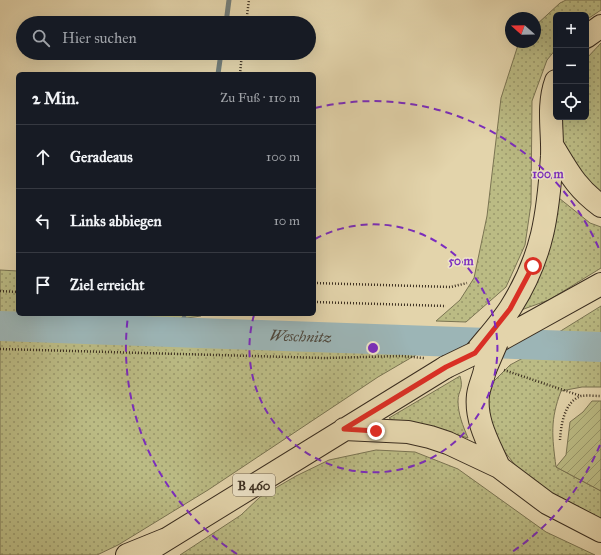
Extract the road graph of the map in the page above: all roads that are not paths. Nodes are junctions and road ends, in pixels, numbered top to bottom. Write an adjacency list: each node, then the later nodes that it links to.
1 (601, 26): 2 (main road)
2 (589, 35)
3 (555, 84): 4 (main road)
4 (552, 145): 5 (main road); 7 (main road)
5 (601, 206)
6 (601, 284): 7 (main road, bridge)
7 (486, 364): 8 (main road, B 460, bridge); 9 (main road)
8 (344, 429): 9 (main road); 11 (main road, B 460)
9 (499, 467): 10 (main road)
10 (601, 531)
11 (164, 540): 12 (main road); 13 (main road, B 460)
12 (126, 555)
13 (142, 555)

